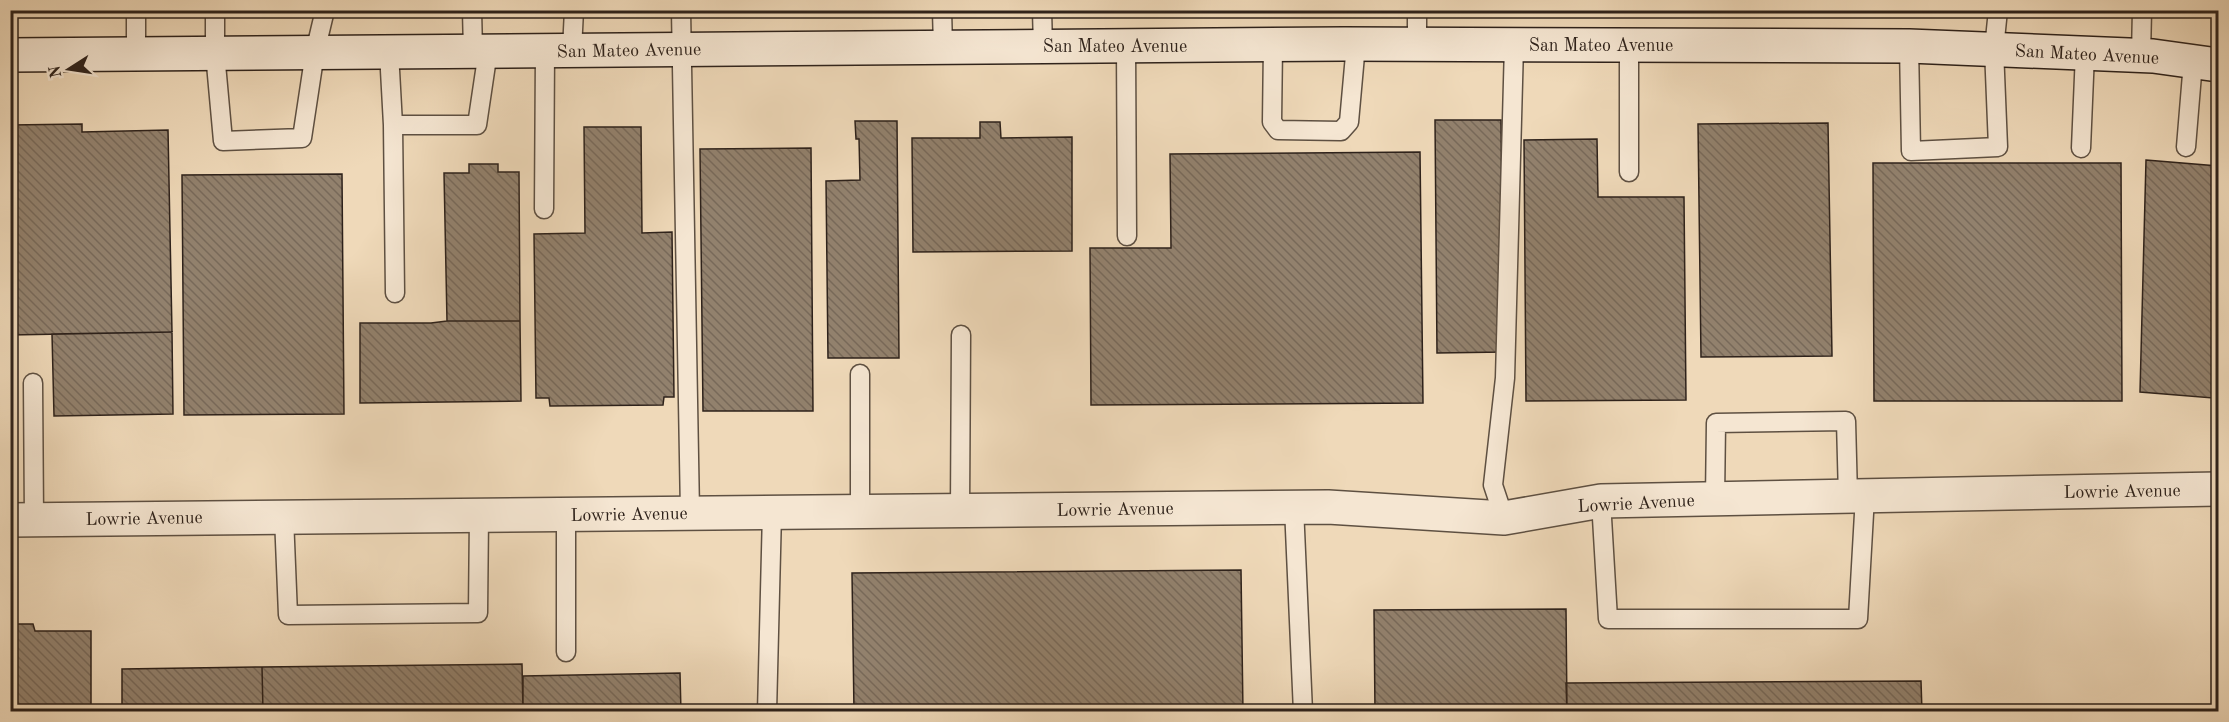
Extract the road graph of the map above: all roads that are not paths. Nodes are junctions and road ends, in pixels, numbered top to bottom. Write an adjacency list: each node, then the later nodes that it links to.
1 (136, 10): 29 (lane)
2 (215, 10): 27 (lane)
3 (325, 10): 26 (lane)
4 (472, 10): 25 (lane)
5 (574, 10): 23 (lane)
6 (681, 10): 21 (lane)
7 (942, 10): 20 (lane)
8 (1042, 10): 19 (lane)
9 (1417, 10): 13 (lane)
10 (1998, 10): 22 (lane)
11 (2142, 10): 31 (lane)
12 (1356, 44): 13 (main road, San Mateo Avenue); 14 (main road, San Mateo Avenue); 14 (lane)
13 (1417, 44): 15 (main road, San Mateo Avenue)
14 (1273, 45): 17 (main road, San Mateo Avenue)
15 (1514, 45): 16 (main road, San Mateo Avenue); 55 (lane)
16 (1629, 45): 18 (main road, San Mateo Avenue); 36 (lane)
17 (1126, 46): 19 (main road, San Mateo Avenue); 38 (lane)
18 (1909, 46): 22 (main road, San Mateo Avenue); 22 (lane)
19 (1043, 47): 20 (main road, San Mateo Avenue)
20 (944, 48): 21 (main road, San Mateo Avenue)
21 (681, 49): 23 (main road, San Mateo Avenue); 51 (lane)
22 (1994, 49): 28 (main road, San Mateo Avenue)
23 (559, 50): 25 (main road, San Mateo Avenue); 37 (lane)
24 (389, 51): 25 (main road, San Mateo Avenue); 26 (main road, San Mateo Avenue); 33 (lane)
25 (480, 51): 33 (lane)
26 (315, 52): 27 (main road, San Mateo Avenue); 27 (lane)
27 (215, 53): 29 (main road, San Mateo Avenue)
28 (2085, 53): 31 (main road, San Mateo Avenue); 35 (lane)
29 (136, 54): 30 (main road, San Mateo Avenue)
30 (10, 55)
31 (2141, 55): 32 (main road, San Mateo Avenue)
32 (2206, 64): 34 (lane)
33 (393, 125): 39 (lane)
34 (2186, 147)
35 (2081, 148)
36 (1629, 172)
37 (544, 209)
38 (1127, 236)
39 (395, 293)
40 (961, 334): 48 (lane)
41 (860, 374): 49 (lane)
42 (33, 383): 56 (lane)
43 (2215, 482): 44 (main road, Lowrie Avenue)
44 (1857, 496): 45 (main road, Lowrie Avenue); 45 (lane); 46 (lane)
45 (1715, 499): 46 (main road, Lowrie Avenue)
46 (1601, 501): 55 (main road, Lowrie Avenue)
47 (1294, 507): 48 (main road, Lowrie Avenue); 55 (main road, Lowrie Avenue); 59 (lane)
48 (960, 510): 49 (main road, Lowrie Avenue)
49 (860, 511): 50 (main road, Lowrie Avenue)
50 (772, 512): 51 (main road, Lowrie Avenue); 58 (lane)
51 (690, 513): 52 (main road, Lowrie Avenue)
52 (566, 514): 53 (main road, Lowrie Avenue); 57 (lane)
53 (479, 515): 54 (main road, Lowrie Avenue); 54 (lane)
54 (284, 517): 56 (main road, Lowrie Avenue)
55 (1504, 518)
56 (22, 520)
57 (566, 652)
58 (767, 711)
59 (1303, 711)

